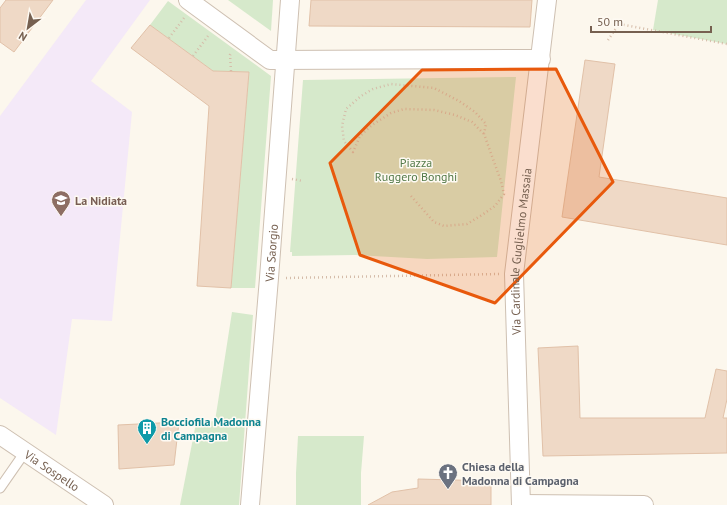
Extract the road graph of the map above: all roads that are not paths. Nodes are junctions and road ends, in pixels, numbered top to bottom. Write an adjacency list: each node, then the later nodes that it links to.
1 (290, 0): 5 (street, Via Saorgio)
2 (547, 0): 4 (street, Via Cardinale Guglielmo Massaia)
3 (191, 2): 5 (street)
4 (541, 59): 5 (street); 9 (street, Via Cardinale Guglielmo Massaia)
5 (285, 60): 12 (street, Via Saorgio)
6 (0, 435): 7 (street, Via Sospello)
7 (25, 452): 8 (lane); 11 (street, Via Sospello)
8 (0, 488)
9 (521, 504): 10 (street)
10 (569, 504): 13 (street)
11 (104, 505)
12 (250, 505)
13 (644, 505)

